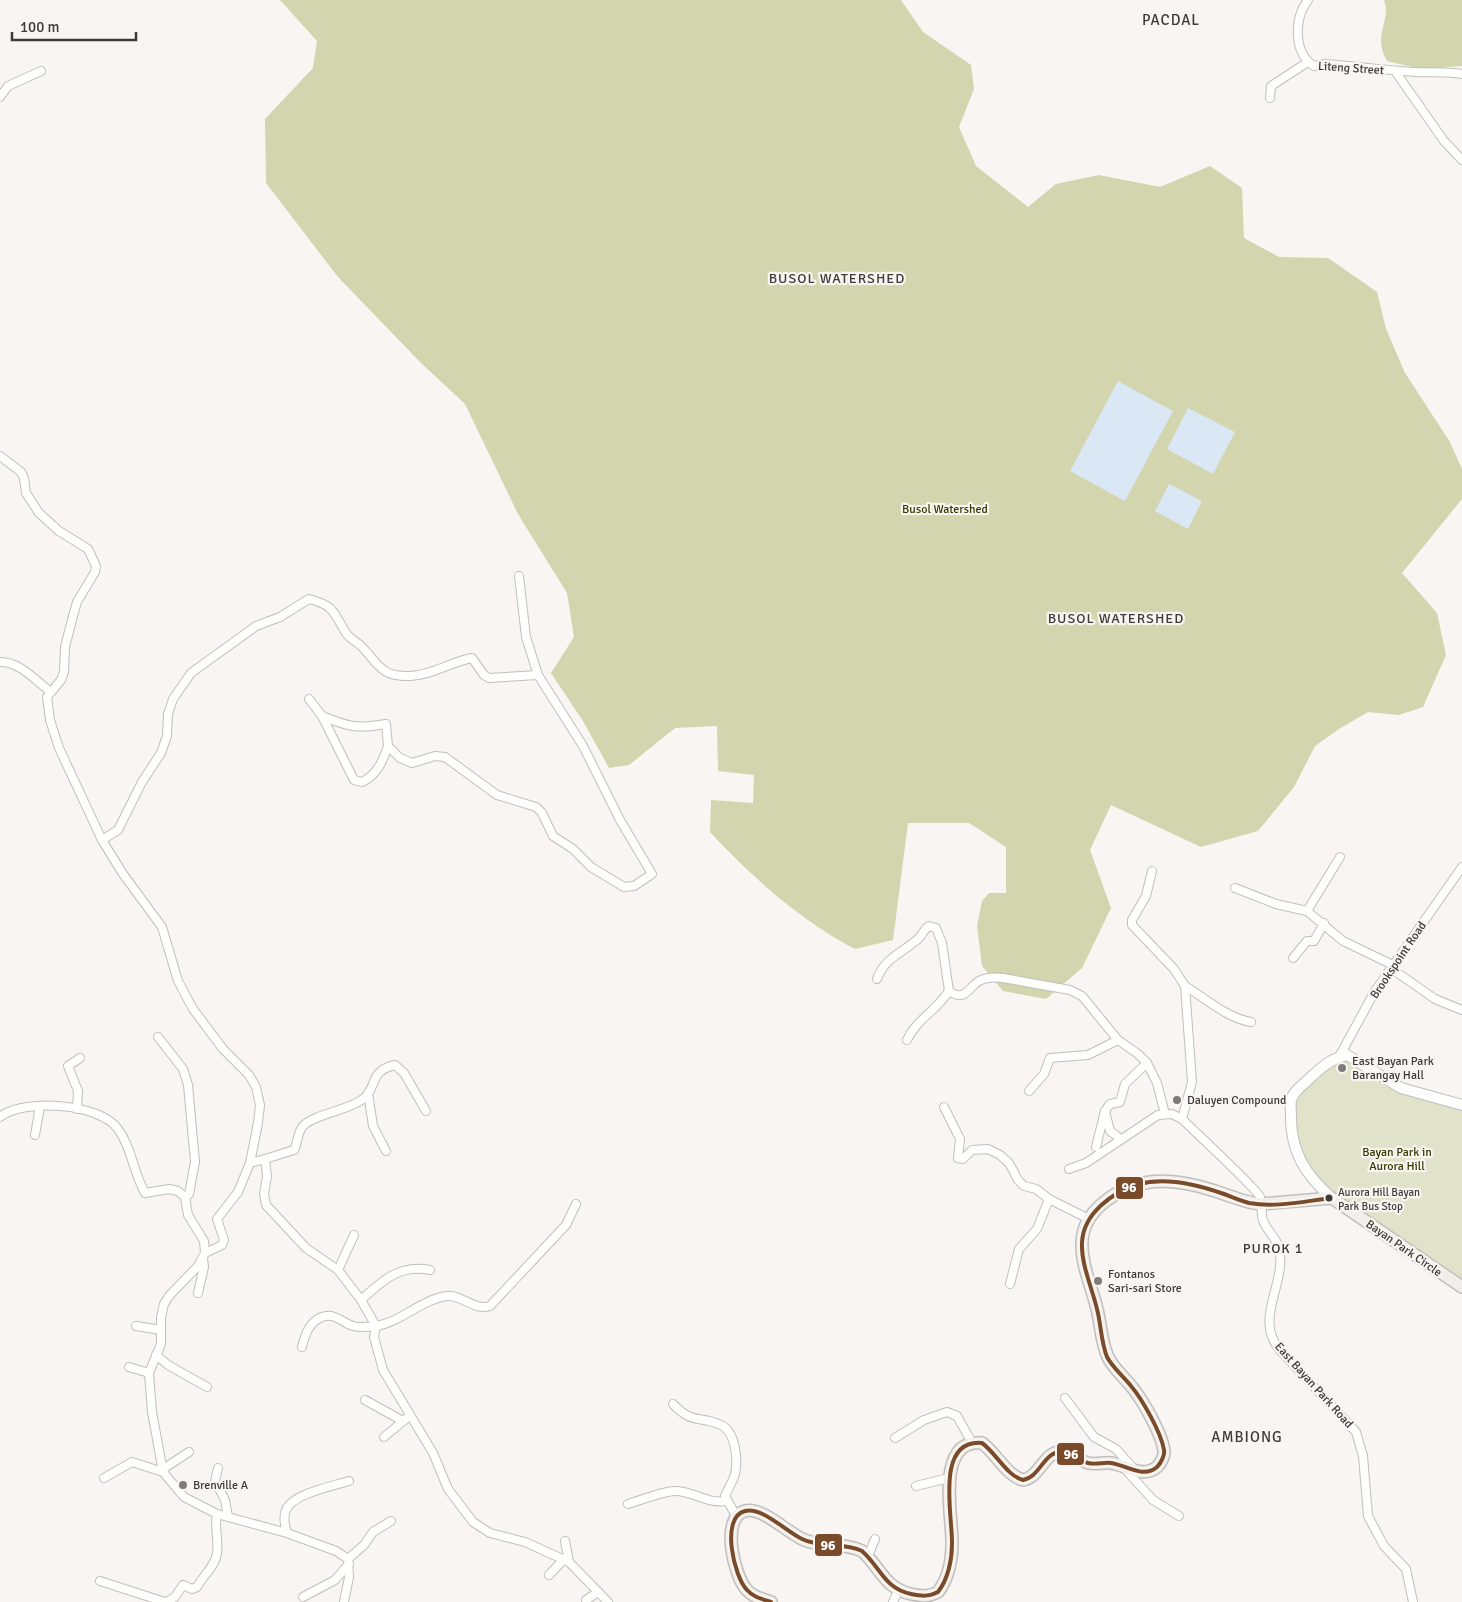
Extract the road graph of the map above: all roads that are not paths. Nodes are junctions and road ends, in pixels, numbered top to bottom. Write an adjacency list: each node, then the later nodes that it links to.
1 (1308, 0): 2 (street, Liteng Street)
2 (1308, 62): 4 (street, Liteng Street); 7 (street)
3 (41, 71): 6 (street)
4 (1394, 71): 5 (street, Liteng Street); 8 (street)
5 (1462, 74)
6 (0, 97)
7 (1270, 98)
8 (1462, 160)
9 (0, 456): 13 (street)
10 (518, 576): 12 (street)
11 (0, 662): 13 (street)
12 (538, 675): 16 (street); 17 (street)
13 (50, 691): 17 (street)
14 (310, 699): 15 (street)
15 (322, 716): 16 (street); 16 (street)
16 (388, 746)
17 (102, 840): 55 (street)
18 (1340, 858): 24 (street)
19 (1462, 867): 22 (street, Brookspoint Road)
20 (1152, 871): 29 (street)
21 (1462, 877): 22 (street)
22 (1451, 884): 27 (street, Brookspoint Road)
23 (1235, 888): 24 (street)
24 (1307, 911): 25 (street)
25 (1324, 923): 26 (street); 27 (street)
26 (1293, 958)
27 (1393, 967): 31 (street); 36 (street, Brookspoint Road)
28 (878, 979): 30 (street)
29 (1185, 986): 32 (street); 49 (street)
30 (949, 991): 34 (street); 35 (street)
31 (1462, 1010)
32 (1251, 1022)
33 (158, 1037): 57 (street)
34 (908, 1040)
35 (1118, 1040): 38 (street); 39 (street)
36 (1339, 1057): 41 (street); 58 (street, Bayan Park Circle)
37 (80, 1058): 44 (street)
38 (1147, 1063): 46 (street); 47 (street)
39 (1029, 1091)
40 (368, 1093): 45 (street); 53 (street); 54 (street)
41 (1462, 1105)
42 (40, 1106): 44 (street); 48 (street); 50 (street)
43 (944, 1107): 59 (street)
44 (77, 1109): 57 (street)
45 (426, 1111)
46 (1104, 1111): 51 (street); 52 (street)
47 (1165, 1114): 49 (street, East Bayan Park Road); 56 (street)
48 (0, 1117)
49 (1182, 1119): 61 (street, East Bayan Park Road)
50 (35, 1135)
51 (1118, 1137)
52 (1096, 1148)
53 (386, 1151)
54 (265, 1160): 55 (street); 65 (street)
55 (250, 1163): 64 (street)
56 (1069, 1169)
57 (185, 1197): 64 (street)
58 (1332, 1198): 61 (main road); 68 (main road, Bayan Park Circle)
59 (1049, 1199): 62 (street); 67 (street)
60 (576, 1204): 72 (street)
61 (1260, 1204): 62 (main road); 120 (street, East Bayan Park Road)
62 (1088, 1219): 91 (main road)
63 (354, 1235): 65 (street)
64 (204, 1255): 69 (street); 73 (street)
65 (338, 1270): 70 (street)
66 (430, 1270): 70 (street)
67 (1010, 1284)
68 (1462, 1287)
69 (198, 1293)
70 (361, 1300): 72 (street)
71 (136, 1326): 73 (street)
72 (376, 1326): 74 (street); 82 (street)
73 (161, 1330): 75 (street)
74 (302, 1347)
75 (156, 1355): 77 (street); 78 (street)
76 (129, 1367): 77 (street)
77 (149, 1372): 90 (street)
78 (207, 1387)
79 (1065, 1398): 91 (street)
80 (365, 1400): 83 (street)
81 (673, 1404): 96 (street)
82 (410, 1415): 83 (street); 107 (street)
83 (403, 1421): 84 (street)
84 (384, 1437)
85 (895, 1438): 86 (street)
86 (972, 1443): 88 (main road); 92 (main road)
87 (189, 1452): 90 (street)
88 (1122, 1466): 91 (main road); 100 (street)
89 (218, 1468): 101 (street)
90 (163, 1470): 93 (street); 98 (street)
91 (1135, 1470)
92 (950, 1473): 95 (street); 111 (main road)
93 (104, 1478)
94 (349, 1481): 103 (street)
95 (916, 1486)
96 (727, 1501): 97 (street); 99 (street)
97 (628, 1504)
98 (217, 1514): 101 (street); 115 (street)
99 (736, 1516): 106 (main road); 118 (main road)
100 (1179, 1516)
101 (228, 1517): 103 (street)
102 (391, 1521): 108 (street)
103 (286, 1533): 108 (street)
104 (875, 1539): 106 (street)
105 (565, 1541): 107 (street)
106 (868, 1556): 111 (main road)
107 (566, 1560): 109 (street); 112 (street)
108 (349, 1561): 113 (street); 116 (street)
109 (549, 1575)
110 (100, 1581): 115 (street)
111 (898, 1591): 119 (street)
112 (598, 1592): 114 (street); 117 (street)
113 (303, 1596)
114 (586, 1600)
115 (166, 1602)
116 (344, 1602)
117 (608, 1602)
118 (771, 1602)
119 (893, 1602)
120 (1413, 1602)

